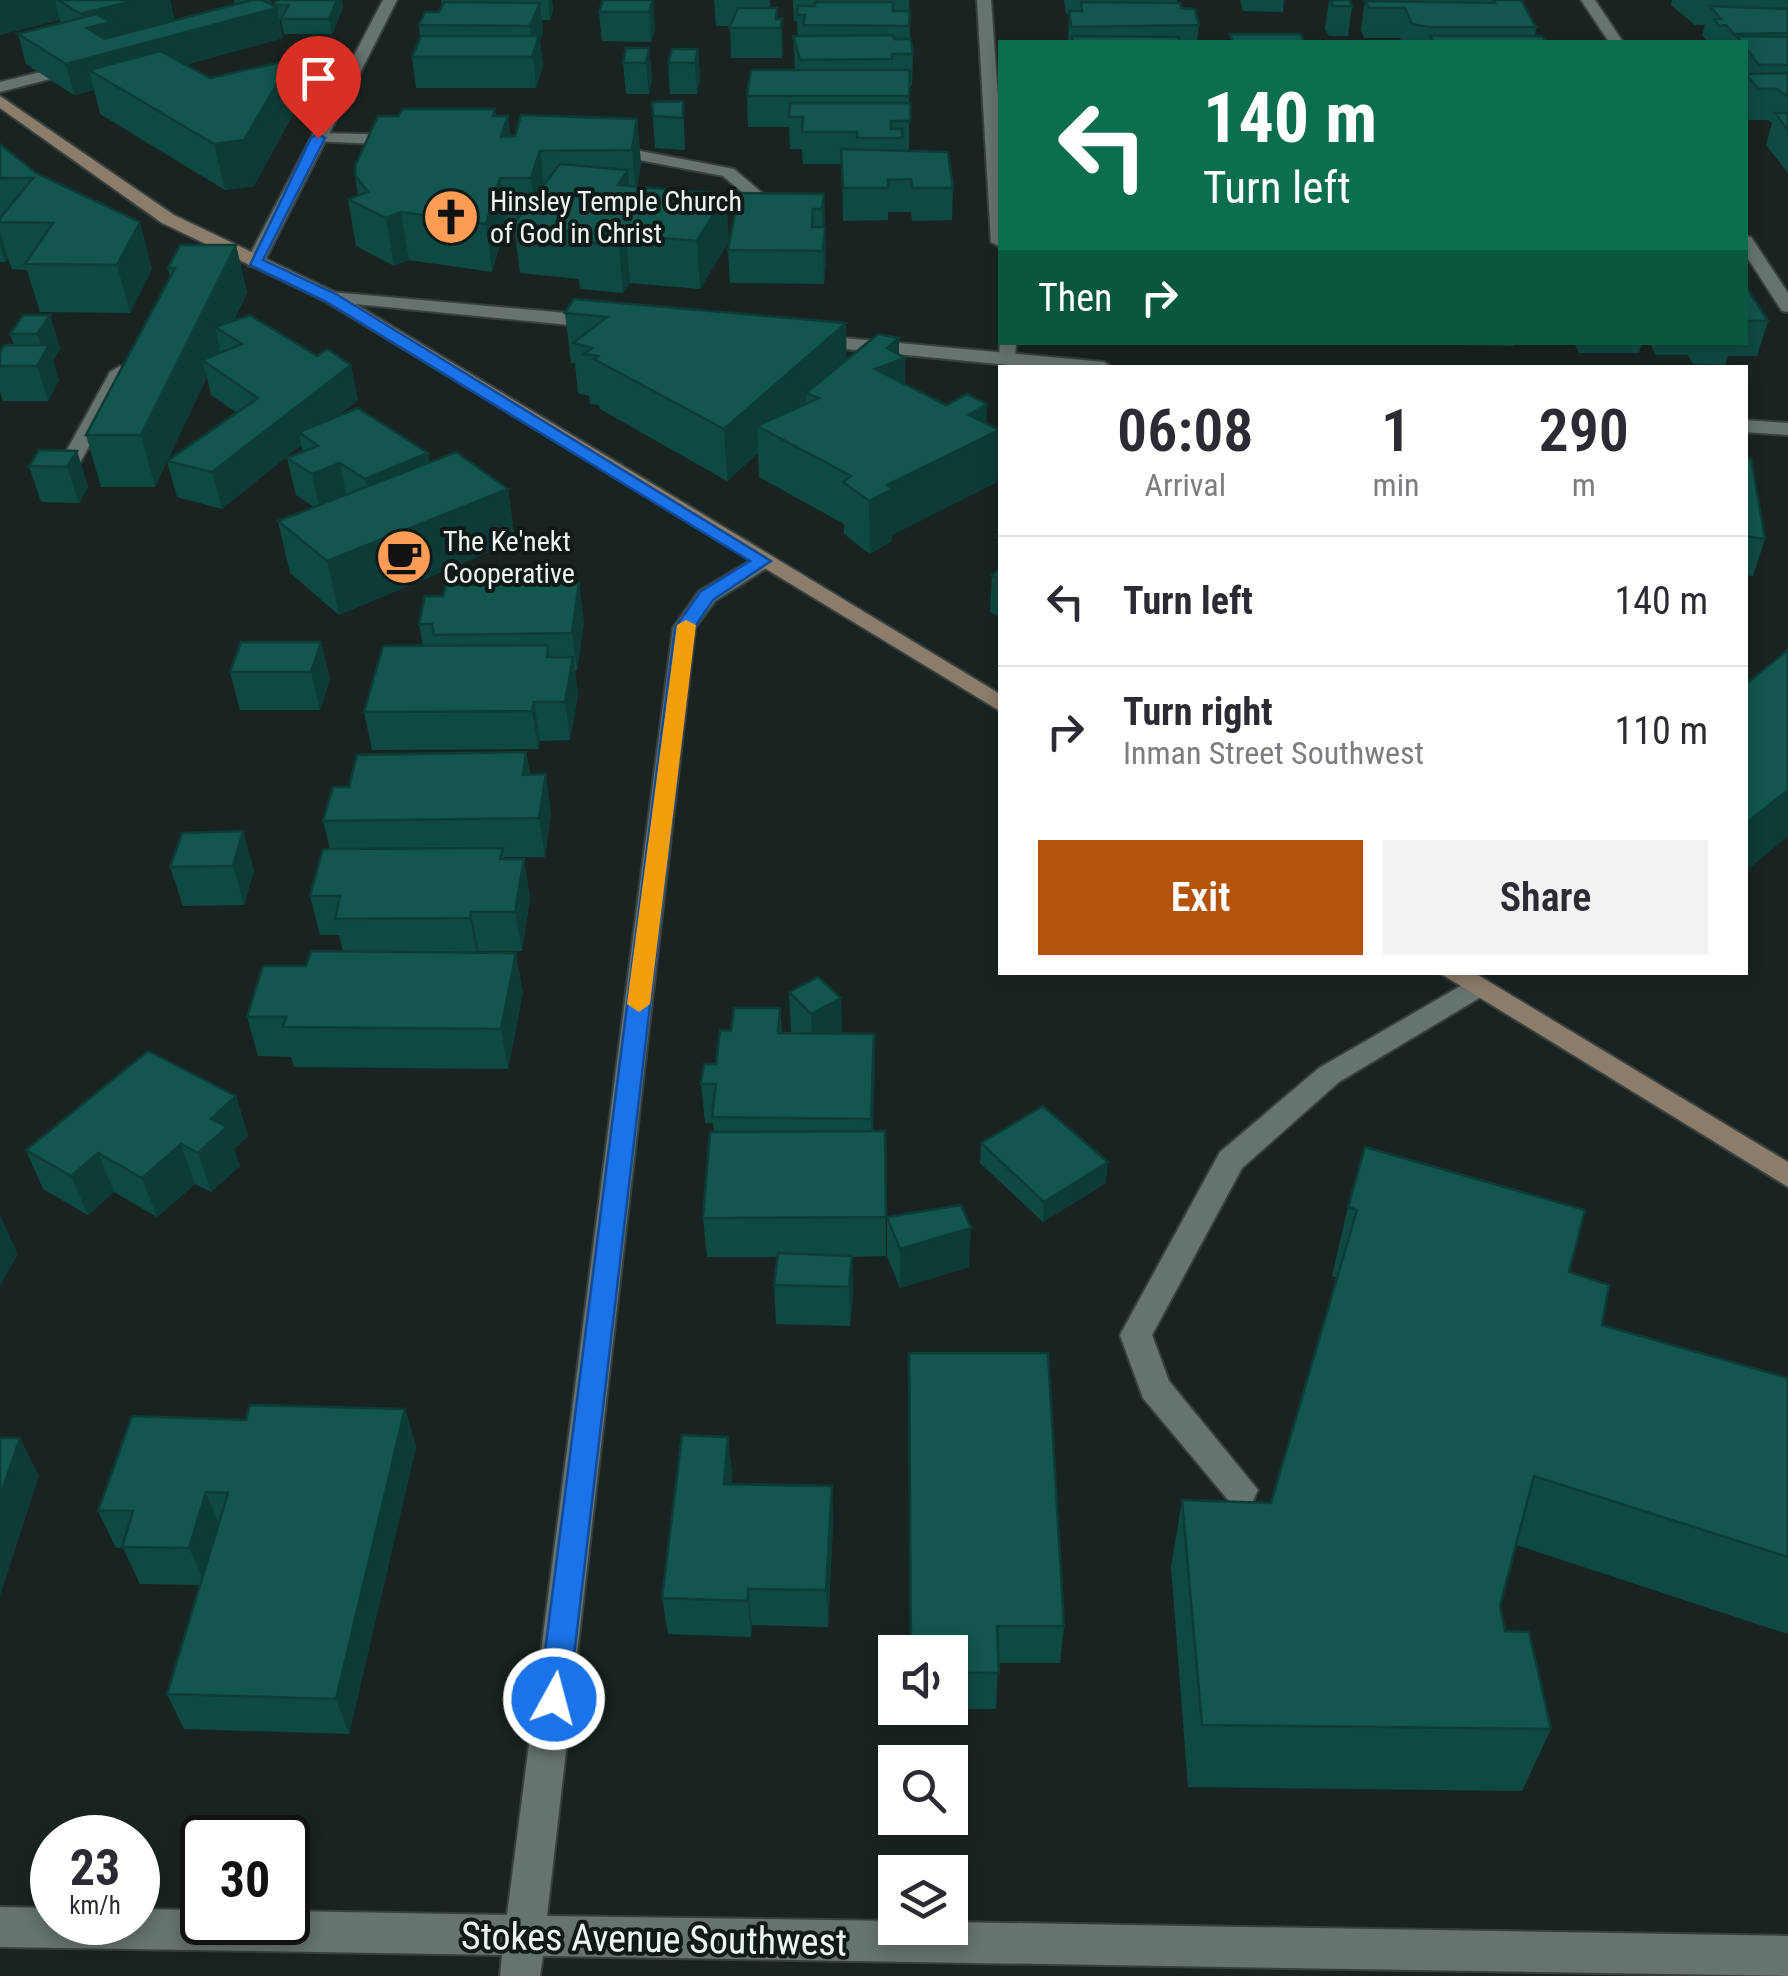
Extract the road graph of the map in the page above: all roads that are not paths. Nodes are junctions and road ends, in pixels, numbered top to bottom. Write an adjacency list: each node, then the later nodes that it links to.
1 (390, 0): 8 (street)
2 (984, 0): 12 (street)
3 (1588, 0): 4 (street)
4 (1615, 40)
5 (45, 76): 6 (street)
6 (0, 88)
7 (0, 101): 14 (main road)
8 (318, 138): 9 (street); 14 (street)
9 (414, 141)
10 (590, 148): 11 (street)
11 (766, 203)
12 (998, 212)
13 (1748, 246): 16 (street)
14 (255, 262): 15 (main road)
15 (331, 298): 17 (street); 25 (main road)
16 (1788, 307)
17 (614, 323)
18 (792, 339): 19 (street)
19 (1008, 351): 21 (street)
20 (132, 352): 24 (street)
21 (1087, 365)
22 (1748, 426): 23 (street)
23 (1788, 430)
24 (66, 468)
25 (762, 561): 26 (main road); 31 (street)
26 (998, 703)
27 (1463, 980): 28 (main road); 29 (street)
28 (1788, 1176)
29 (1242, 1490)
30 (0, 1927): 31 (street, Stokes Avenue Southwest)
31 (522, 1956): 32 (street, Stokes Avenue Southwest)
32 (1788, 1956)

